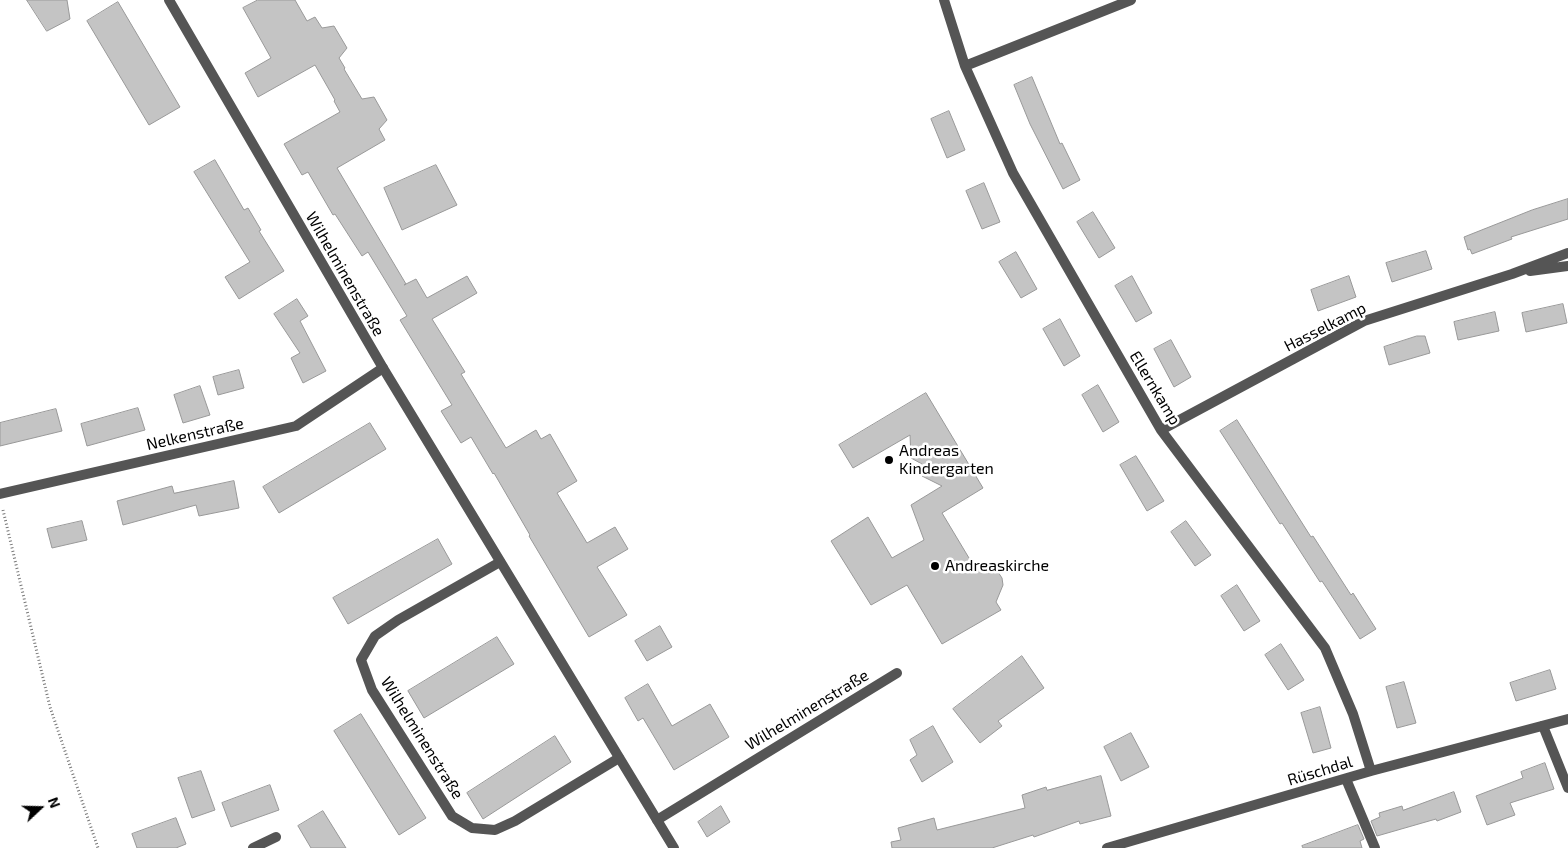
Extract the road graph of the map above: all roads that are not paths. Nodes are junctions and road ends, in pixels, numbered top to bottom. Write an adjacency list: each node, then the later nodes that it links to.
1 (168, 0): 8 (street, Wilhelminenstraße)
2 (944, 0): 4 (street, Ellernkamp)
3 (1132, 0): 4 (street)
4 (965, 66): 9 (street, Ellernkamp)
5 (1568, 253): 7 (street, Hasselkamp)
6 (1568, 266): 7 (street, Hasselkamp)
7 (1512, 274): 9 (street, Hasselkamp)
8 (382, 368): 10 (street, Nelkenstraße); 11 (street, Wilhelminenstraße)
9 (1161, 430): 16 (street, Ellernkamp)
10 (0, 494)
11 (500, 562): 15 (street, Wilhelminenstraße); 15 (street, Wilhelminenstraße)
12 (897, 673): 19 (street, Wilhelminenstraße)
13 (1568, 719): 14 (street, Rüschdal)
14 (1543, 726): 16 (street, Rüschdal); 18 (street)
15 (619, 758): 19 (street, Wilhelminenstraße)
16 (1371, 771): 17 (street, Rüschdal)
17 (1346, 778): 23 (street, Rüschdal); 24 (street)
18 (1568, 788)
19 (657, 820): 22 (street, Wilhelminenstraße)
20 (276, 837): 21 (street)
21 (253, 848)
22 (674, 848)
23 (1107, 848)
24 (1375, 848)

